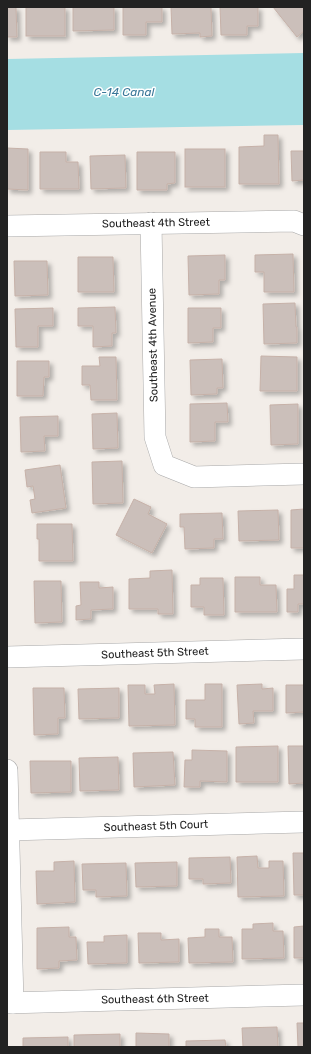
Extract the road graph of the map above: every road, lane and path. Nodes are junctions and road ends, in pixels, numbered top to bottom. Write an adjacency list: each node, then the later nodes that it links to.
1 (151, 224): 2 (street, Southeast 4th Street); 3 (street, Southeast 4th Street); 4 (street, Southeast 4th Avenue)
2 (304, 224)
3 (7, 226)
4 (304, 474)
5 (304, 649): 6 (street, Southeast 5th Street)
6 (7, 657)
7 (7, 770): 9 (street)
8 (304, 822): 9 (street, Southeast 5th Court)
9 (9, 830): 11 (street)
10 (304, 996): 11 (street, Southeast 6th Street)
11 (10, 1003)

